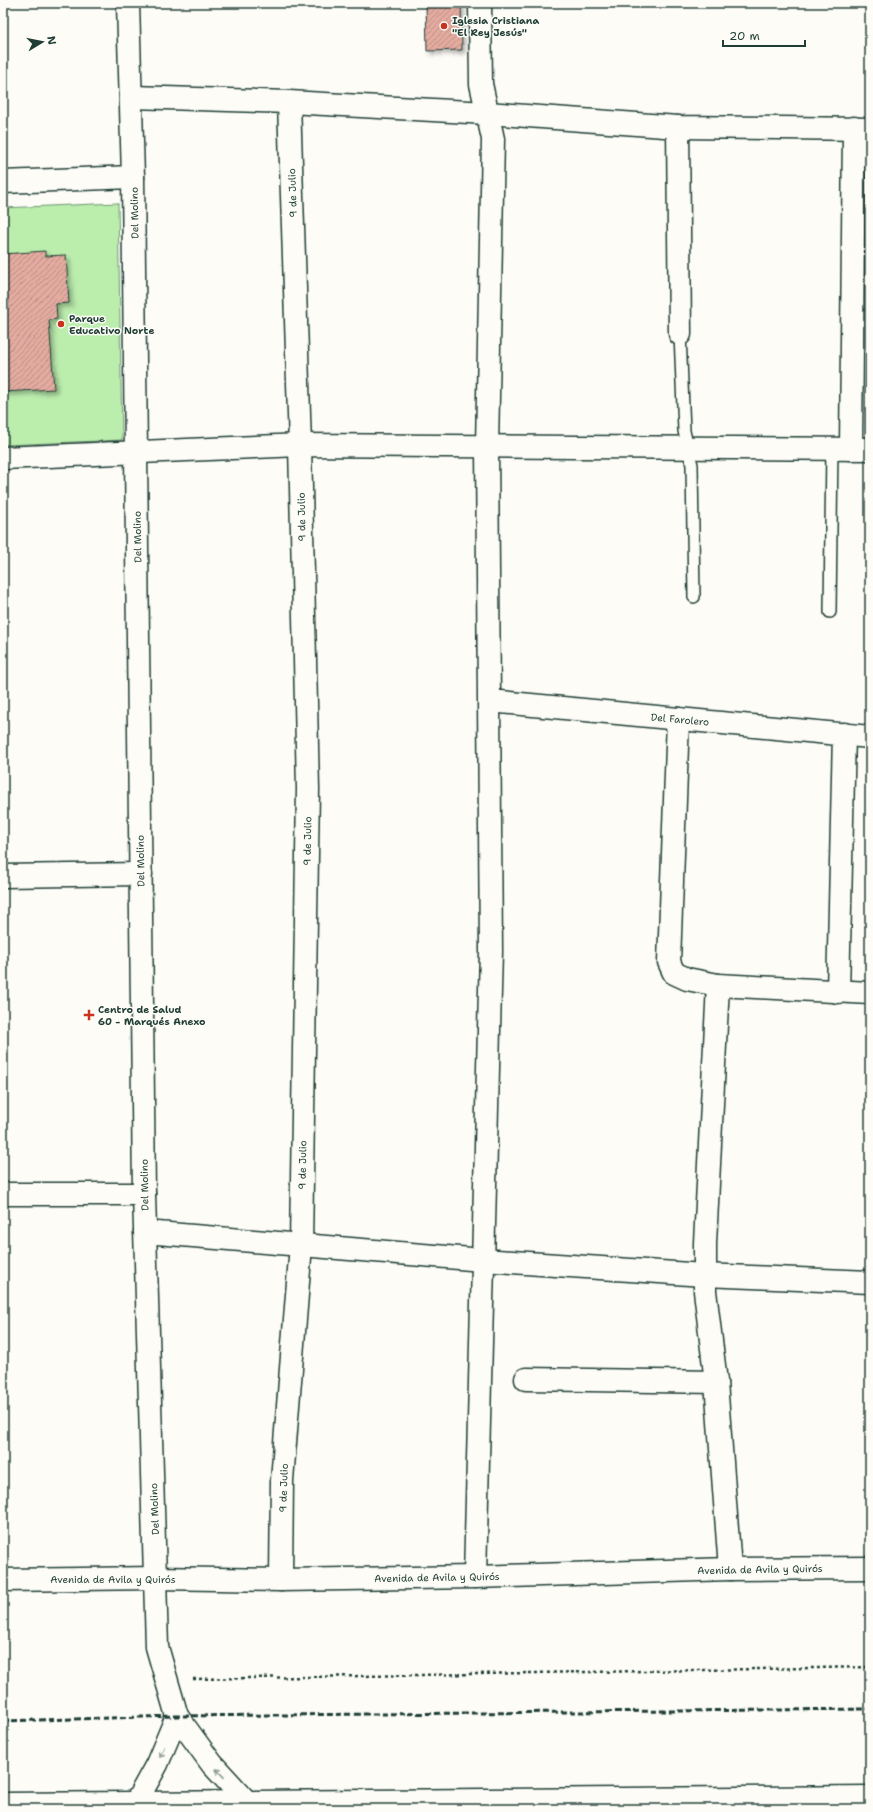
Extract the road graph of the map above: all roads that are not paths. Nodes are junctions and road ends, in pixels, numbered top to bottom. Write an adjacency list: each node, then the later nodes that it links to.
1 (128, 3): 3 (street, Del Molino)
2 (480, 3): 5 (street)
3 (132, 97): 4 (street); 8 (street, Del Molino)
4 (289, 102): 5 (street); 11 (street, 9 de Julio)
5 (487, 113): 6 (street); 12 (street)
6 (678, 127): 7 (street); 10 (street)
7 (862, 128): 14 (street)
8 (133, 177): 9 (street); 15 (street, Del Molino)
9 (3, 182)
10 (680, 334): 13 (lane)
11 (300, 445): 12 (street); 15 (street); 31 (street, 9 de Julio)
12 (487, 447): 13 (street); 19 (street)
13 (687, 447): 14 (street); 17 (lane)
14 (851, 448): 18 (lane)
15 (136, 453): 16 (street); 23 (street, Del Molino)
16 (3, 458)
17 (694, 597)
18 (830, 612)
19 (490, 701): 20 (street, Del Farolero); 32 (street)
20 (678, 719): 21 (street, Del Farolero); 25 (street)
21 (844, 734): 22 (street, Del Farolero); 26 (street)
22 (870, 737)
23 (141, 874): 24 (street); 29 (street, Del Molino)
24 (3, 876)
25 (718, 985): 26 (street); 33 (street)
26 (838, 992): 27 (street)
27 (870, 993)
28 (3, 1194): 29 (street)
29 (144, 1194): 30 (street, Del Molino)
30 (145, 1232): 31 (street); 40 (street, Del Molino)
31 (301, 1245): 32 (street); 42 (street, 9 de Julio)
32 (483, 1260): 33 (street); 39 (street)
33 (704, 1275): 34 (street); 36 (street)
34 (870, 1282)
35 (526, 1378): 36 (street)
36 (716, 1382): 38 (street)
37 (870, 1568): 38 (street, Avenida de Avila y Quirós)
38 (730, 1569): 39 (street, Avenida de Avila y Quirós)
39 (475, 1577): 42 (street, Avenida de Avila y Quirós)
40 (157, 1578): 41 (street, Avenida de Avila y Quirós); 42 (street, Avenida de Avila y Quirós); 43 (street, Del Molino)
41 (3, 1580)
42 (281, 1580)
43 (177, 1716): 45 (street, Del Molino, one-way to 43); 47 (street, one-way to 47)
44 (870, 1797): 48 (street)
45 (246, 1802): 47 (street); 49 (street)
46 (3, 1804): 50 (street)
47 (135, 1804): 50 (street)
48 (680, 1804): 49 (street)
49 (332, 1805)
50 (35, 1806)

